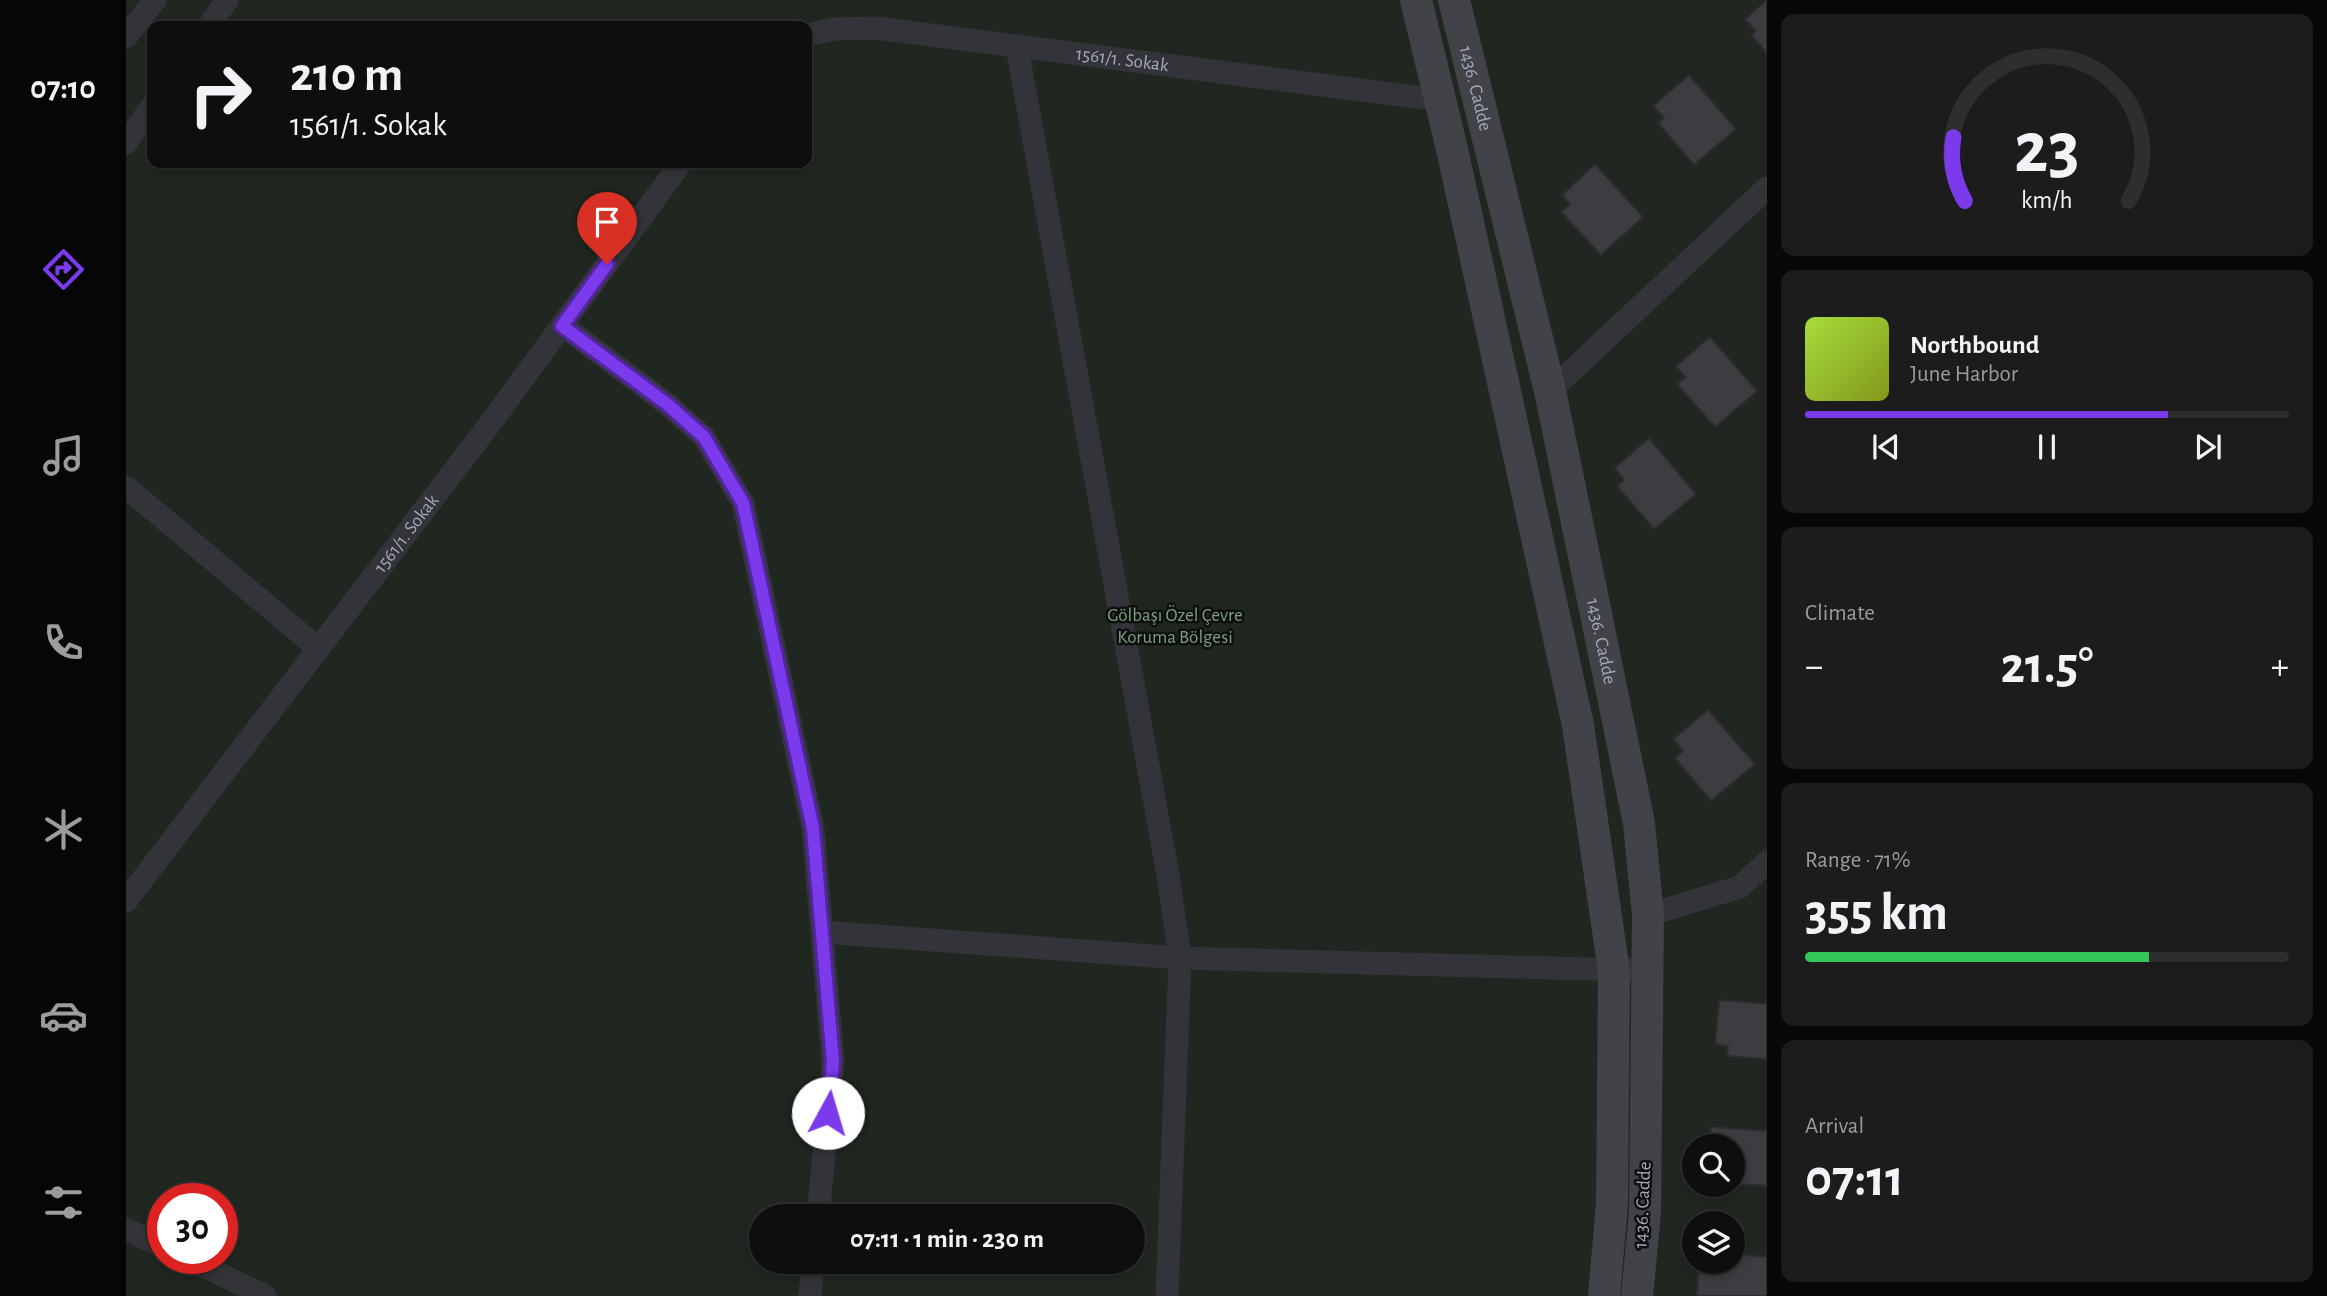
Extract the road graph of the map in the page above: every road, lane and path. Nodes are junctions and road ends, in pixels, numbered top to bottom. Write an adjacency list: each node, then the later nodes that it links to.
1 (155, 0): 7 (street)
2 (228, 0): 5 (street)
3 (1416, 0): 9 (street, 1436. Cadde)
4 (1454, 0): 15 (street, 1436. Cadde)
5 (213, 21)
6 (812, 34): 8 (street, 1561/1. Sokak)
7 (126, 37)
8 (1019, 46): 9 (street, 1561/1. Sokak); 22 (street)
9 (1440, 100): 24 (street, 1436. Cadde)
10 (147, 113): 11 (street)
11 (126, 143)
12 (677, 168): 14 (street, 1561/1. Sokak)
13 (1767, 188): 15 (street)
14 (562, 326): 17 (street, 1561/1. Sokak); 21 (street)
15 (1550, 391): 20 (street, 1436. Cadde)
16 (126, 487): 17 (street)
17 (318, 649): 19 (street, 1561/1. Sokak)
18 (1767, 862): 20 (street)
19 (126, 901)
20 (1648, 915): 23 (street, 1436. Cadde)
21 (822, 932): 22 (street); 25 (street)
22 (1180, 958): 24 (street); 32 (street)
23 (1647, 969): 24 (street); 34 (street, 1436. Cadde)
24 (1614, 971): 33 (street, 1436. Cadde)
25 (819, 1204)
26 (126, 1229): 27 (street)
27 (147, 1239)
28 (220, 1274): 30 (street)
29 (812, 1274): 31 (street)
30 (265, 1296)
31 (810, 1296)
32 (1167, 1296)
33 (1604, 1296)
34 (1637, 1296)

